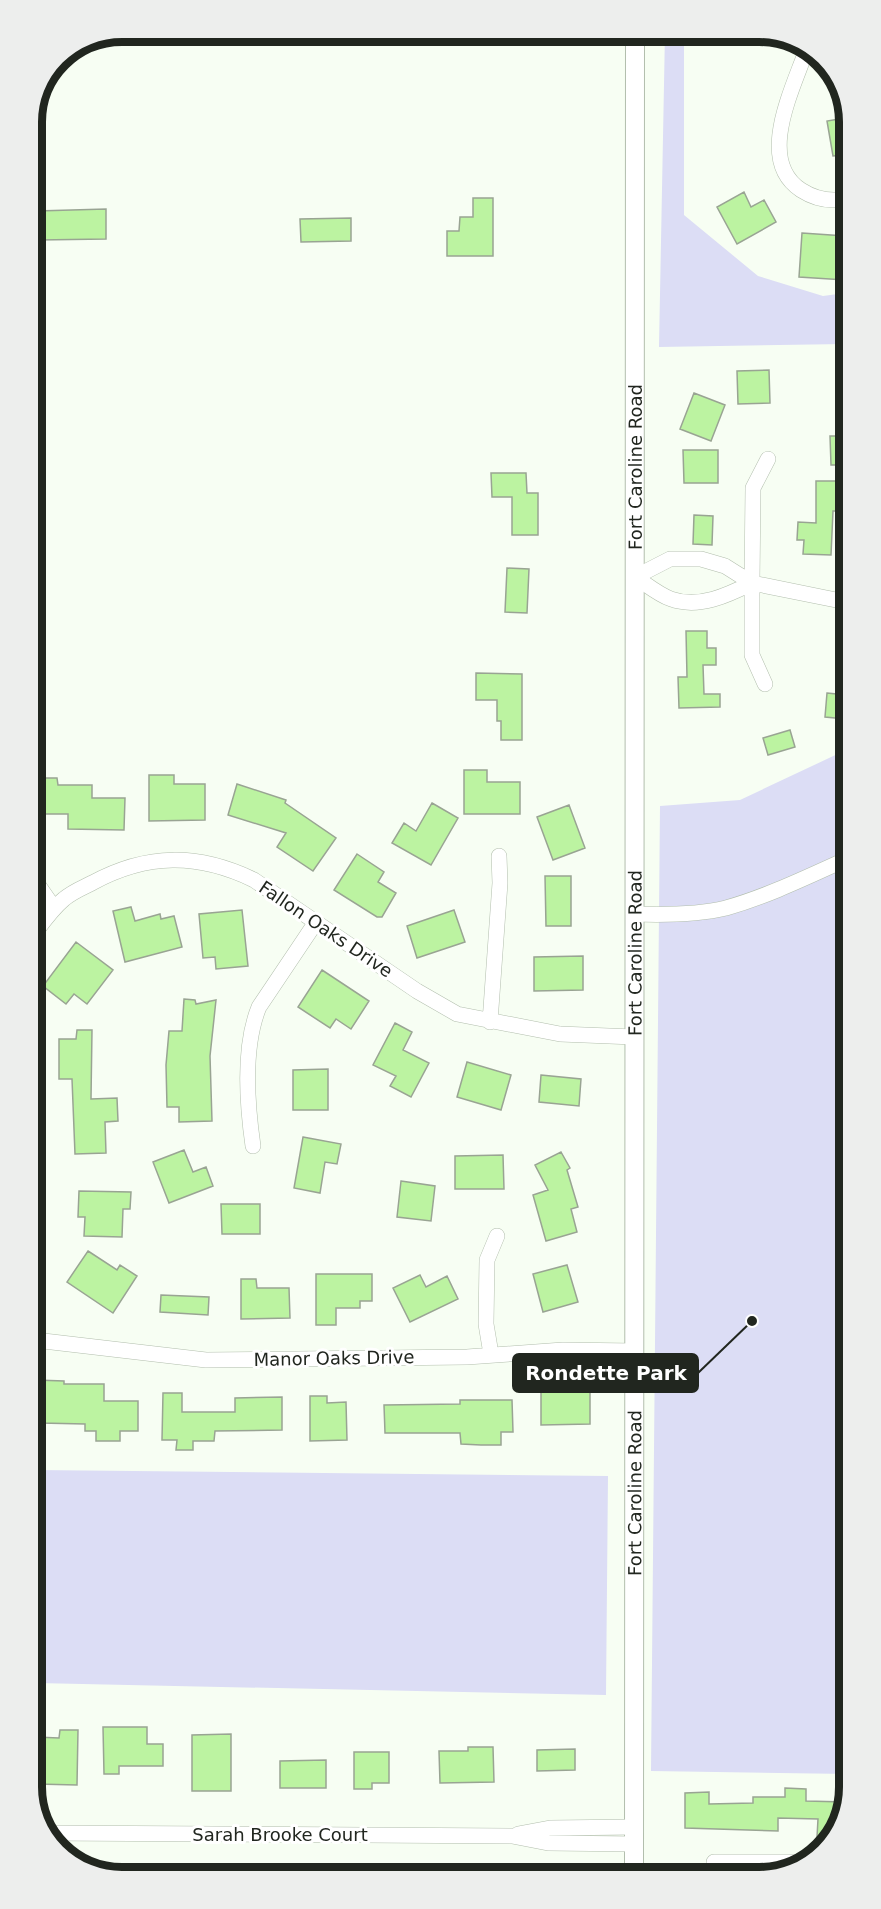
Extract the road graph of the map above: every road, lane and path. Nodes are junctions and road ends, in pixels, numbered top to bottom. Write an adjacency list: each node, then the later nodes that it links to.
1 (634, 42): 5 (street, Fort Caroline Road)
2 (804, 56): 3 (street)
3 (839, 200)
4 (768, 459): 6 (street)
5 (635, 577): 6 (street); 6 (street); 13 (street, Fort Caroline Road)
6 (752, 583): 7 (street); 8 (street)
7 (839, 601)
8 (765, 684)
9 (499, 856): 16 (street)
10 (839, 863): 13 (street)
11 (42, 891): 12 (street)
12 (54, 908): 14 (street, Fallon Oaks Drive); 15 (street, Fallon Oaks Drive)
13 (633, 914): 17 (street, Fort Caroline Road)
14 (316, 922): 16 (street, Fallon Oaks Drive); 18 (street)
15 (42, 924)
16 (490, 1023): 17 (street, Fallon Oaks Drive)
17 (634, 1037): 21 (street, Fort Caroline Road)
18 (253, 1146)
19 (497, 1236): 22 (street)
20 (42, 1341): 22 (street, Manor Oaks Drive)
21 (634, 1351): 22 (street, Manor Oaks Drive); 24 (street, Fort Caroline Road)
22 (490, 1354)
23 (56, 1833): 24 (street, Sarah Brooke Court)
24 (634, 1835): 27 (street, Fort Caroline Road)
25 (714, 1862): 28 (street)
26 (778, 1864): 28 (street)
27 (634, 1867)
28 (756, 1867)

